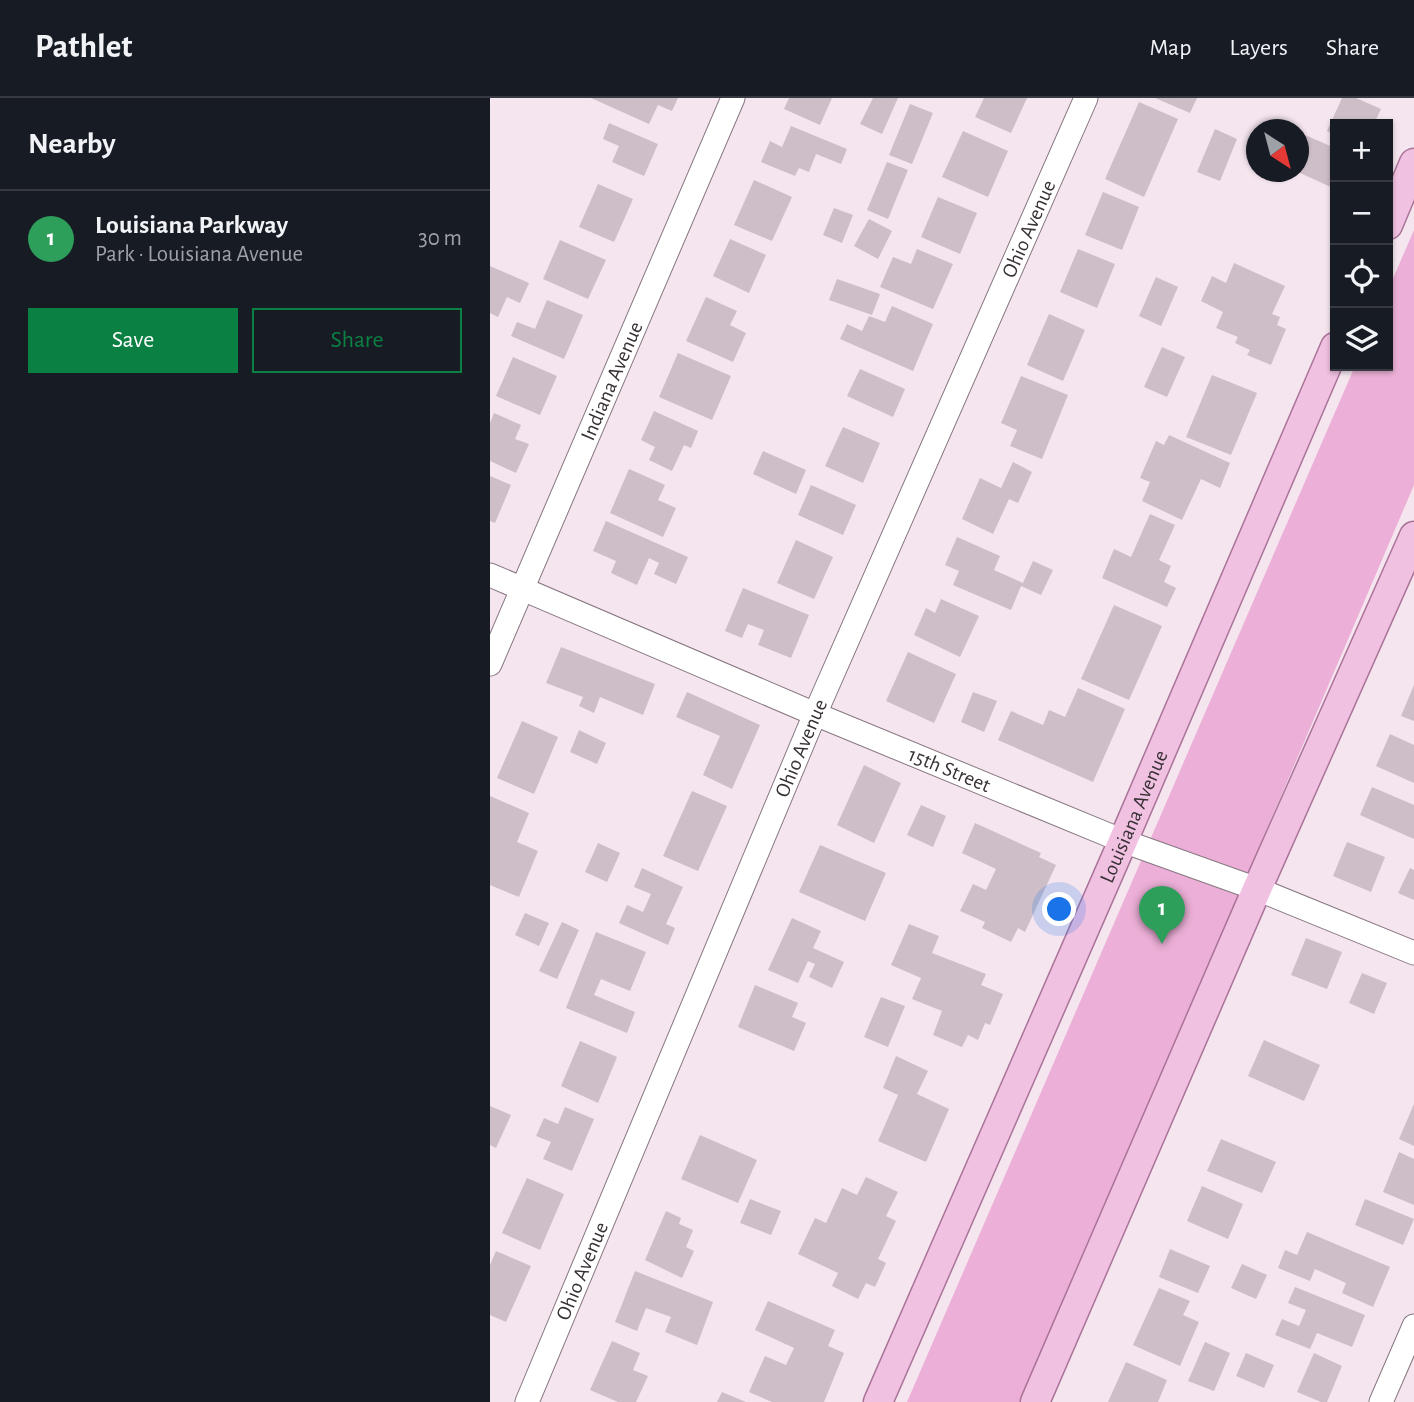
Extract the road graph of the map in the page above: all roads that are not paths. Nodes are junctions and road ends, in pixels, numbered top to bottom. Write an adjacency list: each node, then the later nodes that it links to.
1 (733, 98): 9 (street, Indiana Avenue)
2 (1086, 98): 11 (street, Ohio Avenue)
3 (1414, 163): 4 (main road)
4 (1393, 213)
5 (1330, 359): 12 (main road, Louisiana Avenue)
6 (1414, 536): 8 (main road)
7 (490, 575): 9 (street, 15th Street)
8 (1405, 582): 13 (main road)
9 (522, 589): 10 (street, Indiana Avenue); 11 (street, 15th Street)
10 (490, 664)
11 (815, 714): 12 (street, 15th Street); 16 (street, Ohio Avenue)
12 (1123, 841): 13 (street, 15th Street); 17 (main road, Louisiana Avenue)
13 (1257, 889): 14 (street, 15th Street); 18 (main road)
14 (1414, 953)
15 (1414, 1325): 19 (street)
16 (527, 1402)
17 (878, 1402)
18 (1035, 1402)
19 (1381, 1402)

